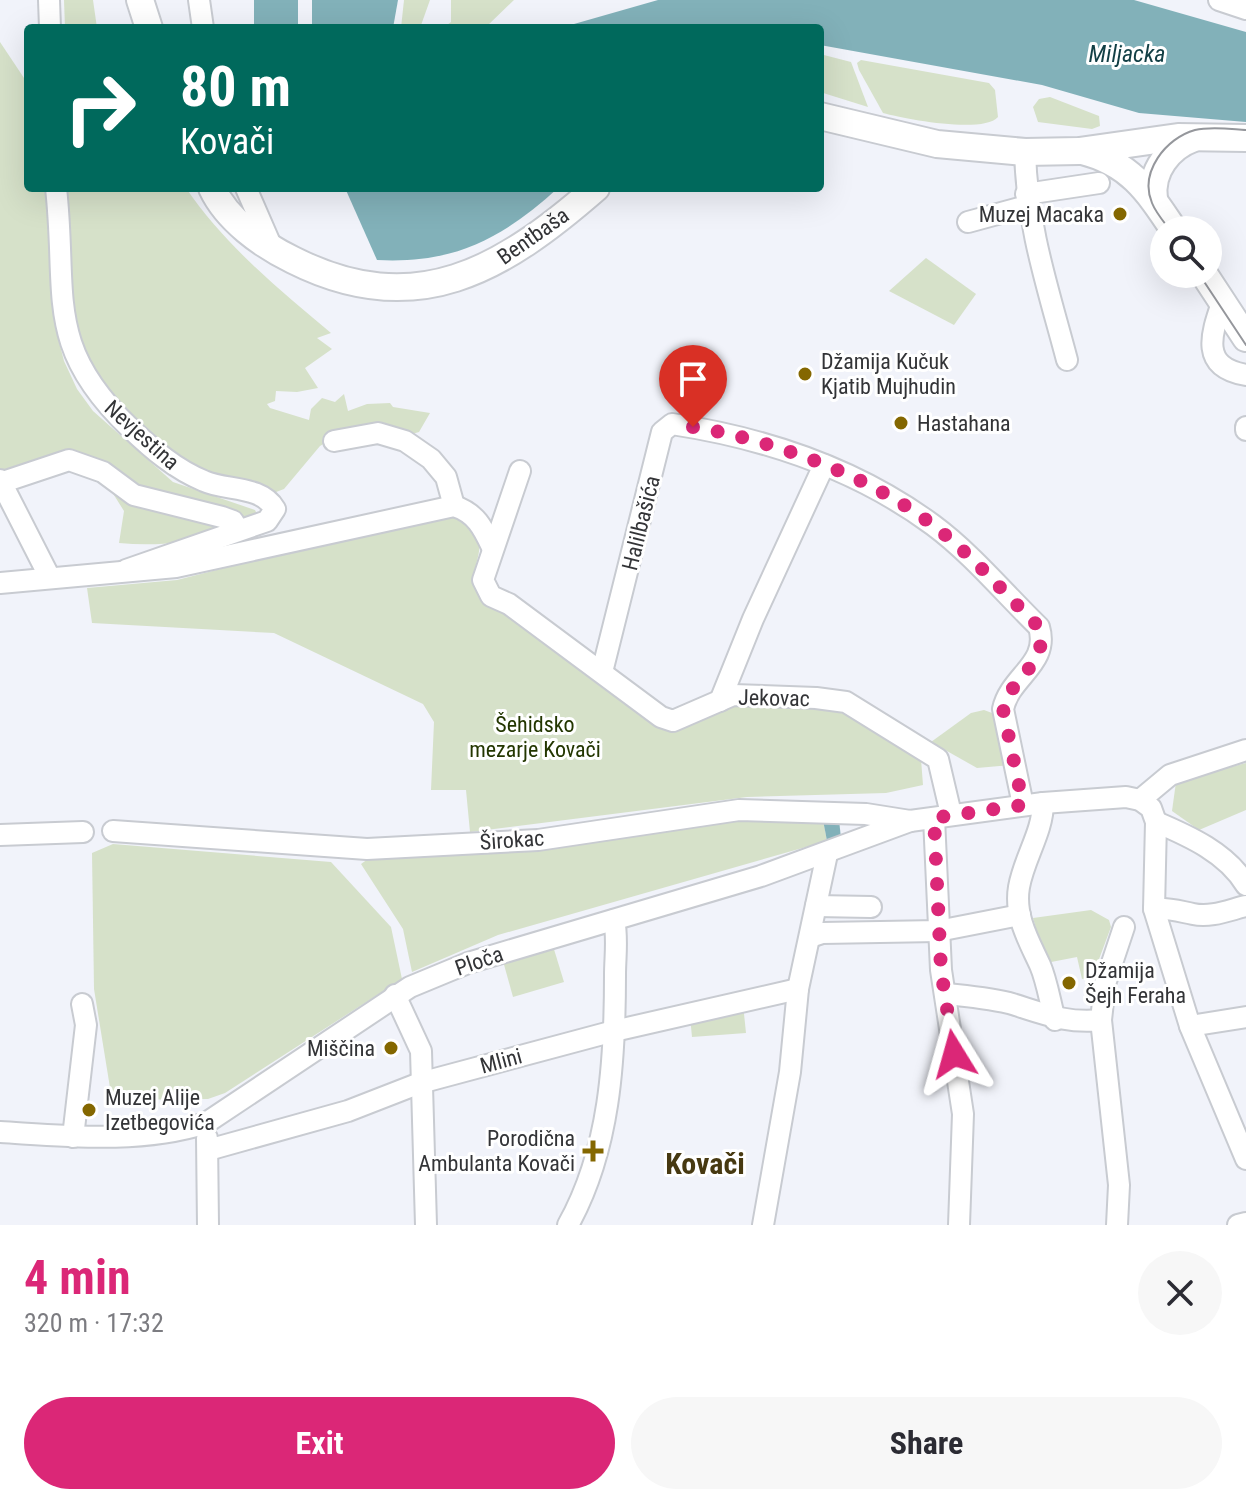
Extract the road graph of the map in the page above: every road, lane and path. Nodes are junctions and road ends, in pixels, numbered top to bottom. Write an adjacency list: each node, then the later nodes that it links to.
1 (49, 0): 6 (street)
2 (140, 0): 7 (main road)
3 (199, 0): 8 (street)
4 (1219, 0): 5 (street)
5 (1246, 9)
6 (50, 24)
7 (148, 24)
8 (202, 24)
9 (824, 117): 13 (main road)
10 (1200, 136): 11 (main road); 12 (main road); 19 (main road)
11 (1246, 138)
12 (1079, 151): 13 (main road); 19 (main road)
13 (1025, 152): 20 (street)
14 (1099, 183): 20 (street)
15 (56, 192): 34 (street, Nevjestina)
16 (215, 192): 23 (main road, Bentbaša)
17 (248, 192): 23 (street)
18 (591, 192): 23 (main road, Bentbaša)
19 (1154, 199): 21 (main road)
20 (1026, 200): 22 (street); 27 (street)
21 (1165, 216)
22 (968, 222)
23 (274, 251)
24 (1213, 288): 25 (main road)
25 (1222, 303): 26 (main road); 28 (street)
26 (1246, 338)
27 (1067, 360)
28 (1246, 375)
29 (334, 441): 33 (street)
30 (824, 465): 39 (street, Halilbašića); 40 (street); 43 (street, Halilbašića)
31 (520, 471): 35 (street, Jekovac)
32 (1, 482): 34 (street); 37 (street)
33 (454, 506): 35 (street); 36 (street)
34 (238, 529): 36 (street, Nevjestina)
35 (492, 547): 39 (street, Jekovac)
36 (126, 570): 37 (street)
37 (50, 578): 38 (street)
38 (0, 583)
39 (602, 672): 40 (street, Jekovac)
40 (720, 701): 44 (street, Jekovac)
41 (1246, 750): 42 (street)
42 (1140, 800): 43 (street); 46 (street)
43 (1033, 804): 44 (street); 56 (street)
44 (942, 816): 45 (street); 59 (street, Jekovac)
45 (910, 821): 47 (street, Širokac); 50 (street, Ploča)
46 (1156, 822): 51 (street); 55 (street)
47 (113, 831)
48 (83, 832): 49 (street)
49 (0, 835)
50 (827, 854): 52 (street); 57 (street, Ploča)
51 (1246, 885)
52 (816, 906): 54 (street); 60 (street)
53 (1246, 906): 55 (street)
54 (871, 907)
55 (1154, 909): 68 (street)
56 (1020, 915): 59 (street); 66 (street)
57 (614, 920): 63 (street, Ploča); 69 (street)
58 (1124, 927): 67 (street)
59 (938, 931): 60 (street); 62 (street, Jekovac)
60 (810, 937): 61 (street)
61 (798, 989): 69 (street, Mlini); 80 (street)
62 (946, 994): 66 (street); 81 (street, Jekovac)
63 (395, 995): 70 (street); 71 (street, Ploča)
64 (82, 1004): 73 (street)
65 (1246, 1017): 68 (street)
66 (1055, 1020): 67 (street)
67 (1101, 1020): 82 (street)
68 (1190, 1026): 75 (street)
69 (614, 1031): 70 (street, Mlini); 79 (street)
70 (420, 1083): 74 (street, Mlini); 78 (street)
71 (206, 1123): 73 (street, Ploča); 74 (street)
72 (0, 1132): 73 (street, Ploča)
73 (73, 1137)
74 (208, 1150): 77 (street)
75 (1246, 1159)
76 (1246, 1223): 83 (street)
77 (208, 1225)
78 (426, 1225)
79 (568, 1225)
80 (763, 1225)
81 (959, 1225)
82 (1117, 1225)
83 (1238, 1225)

